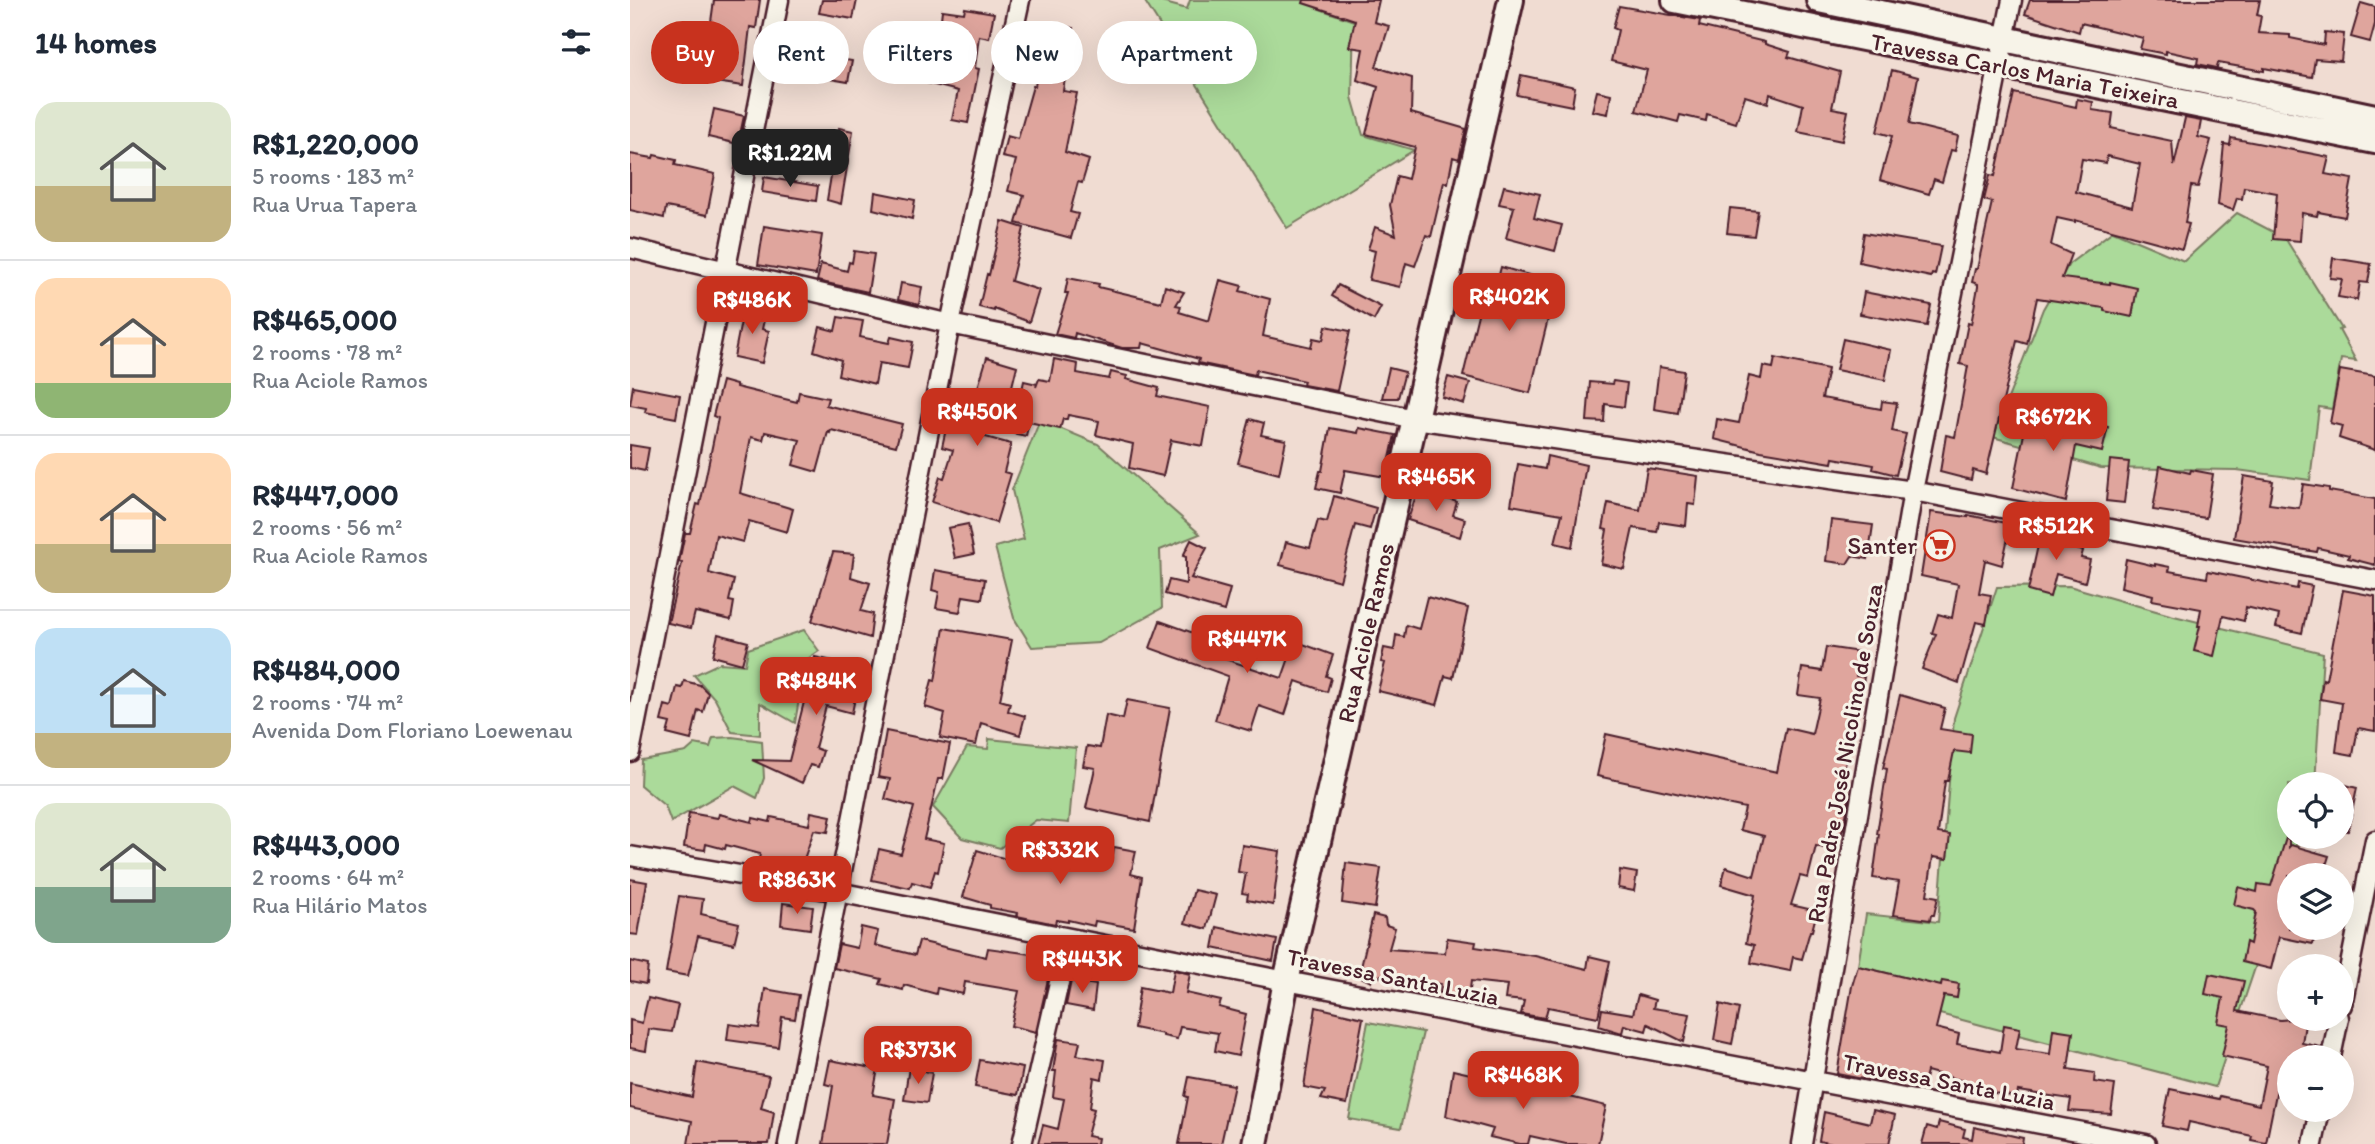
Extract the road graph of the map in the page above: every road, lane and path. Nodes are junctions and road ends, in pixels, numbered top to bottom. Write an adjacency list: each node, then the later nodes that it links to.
1 (779, 0): 12 (street)
2 (1020, 0): 13 (street)
3 (1511, 0): 14 (main road, Rua Aciole Ramos)
4 (1675, 0): 8 (main road, Travessa Carlos Maria Teixeira)
5 (1819, 0): 7 (main road, Travessa Carlos Maria Teixeira)
6 (2012, 0): 7 (street, Rua Padre José Nicolino de Souza)
7 (2003, 38): 8 (street, Rua Padre José Nicolino de Souza); 9 (main road, Travessa Carlos Maria Teixeira)
8 (1998, 65): 10 (main road, Travessa Carlos Maria Teixeira); 15 (street, Rua Padre José Nicolino de Souza)
9 (2375, 117)
10 (2375, 141)
11 (630, 248): 12 (street)
12 (724, 271): 13 (street); 17 (street)
13 (950, 324): 14 (street); 20 (street)
14 (1415, 419): 15 (street); 23 (main road, Rua Aciole Ramos)
15 (1913, 491): 16 (street); 24 (street, Rua Padre José Nicolino de Souza)
16 (2375, 580)
17 (630, 752)
18 (2375, 840): 22 (street)
19 (630, 856): 20 (street, Travessa Santa Luzia)
20 (838, 892): 21 (street, Travessa Santa Luzia); 26 (street)
21 (1069, 939): 23 (street, Travessa Santa Luzia); 27 (street)
22 (2352, 954)
23 (1286, 981): 24 (street, Travessa Santa Luzia); 28 (main road, Rua Aciole Ramos)
24 (1814, 1082): 29 (street, Rua Padre José Nicolino de Souza); 30 (street, Travessa Santa Luzia)
25 (2318, 1122): 31 (street)
26 (788, 1144)
27 (1022, 1144)
28 (1255, 1144)
29 (1802, 1144)
30 (2146, 1144)
31 (2313, 1144)

